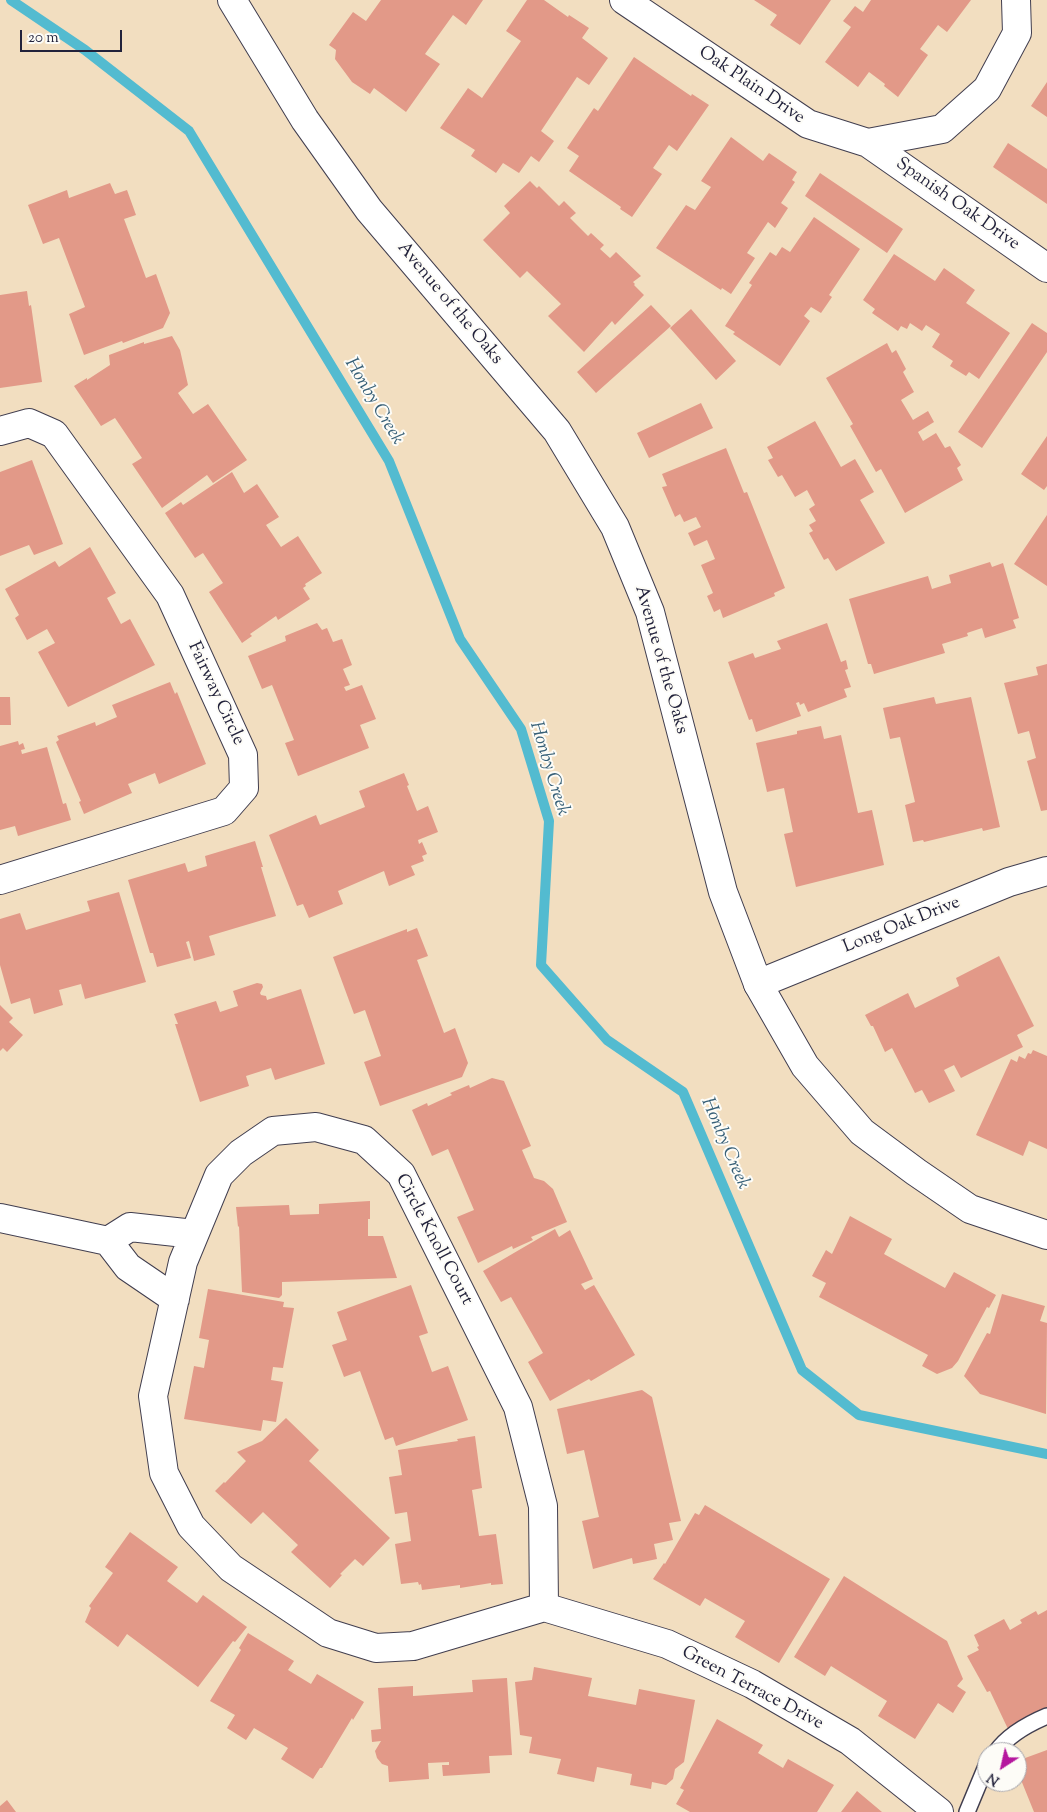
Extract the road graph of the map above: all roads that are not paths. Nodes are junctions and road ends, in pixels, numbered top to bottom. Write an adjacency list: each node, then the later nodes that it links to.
1 (232, 0): 9 (street, Avenue of the Oaks)
2 (624, 0): 4 (street, Oak Plain Drive)
3 (1016, 0): 4 (street, Oak Plain Drive)
4 (868, 143): 5 (street, Spanish Oak Drive)
5 (1047, 268)
6 (0, 430): 8 (street, Fairway Circle)
7 (1047, 870): 9 (street, Long Oak Drive)
8 (0, 880)
9 (758, 984): 12 (street, Avenue of the Oaks)
10 (0, 1218): 13 (street)
11 (194, 1234): 13 (street); 14 (street, Circle Knoll Court); 15 (street, Circle Knoll Court)
12 (1047, 1236)
13 (108, 1241): 14 (street)
14 (175, 1299): 15 (street, Circle Knoll Court)
15 (544, 1607): 19 (street, Green Terrace Drive)
16 (1047, 1716): 17 (lane)
17 (1004, 1742)
18 (977, 1788): 20 (lane)
19 (939, 1812)
20 (967, 1812)

